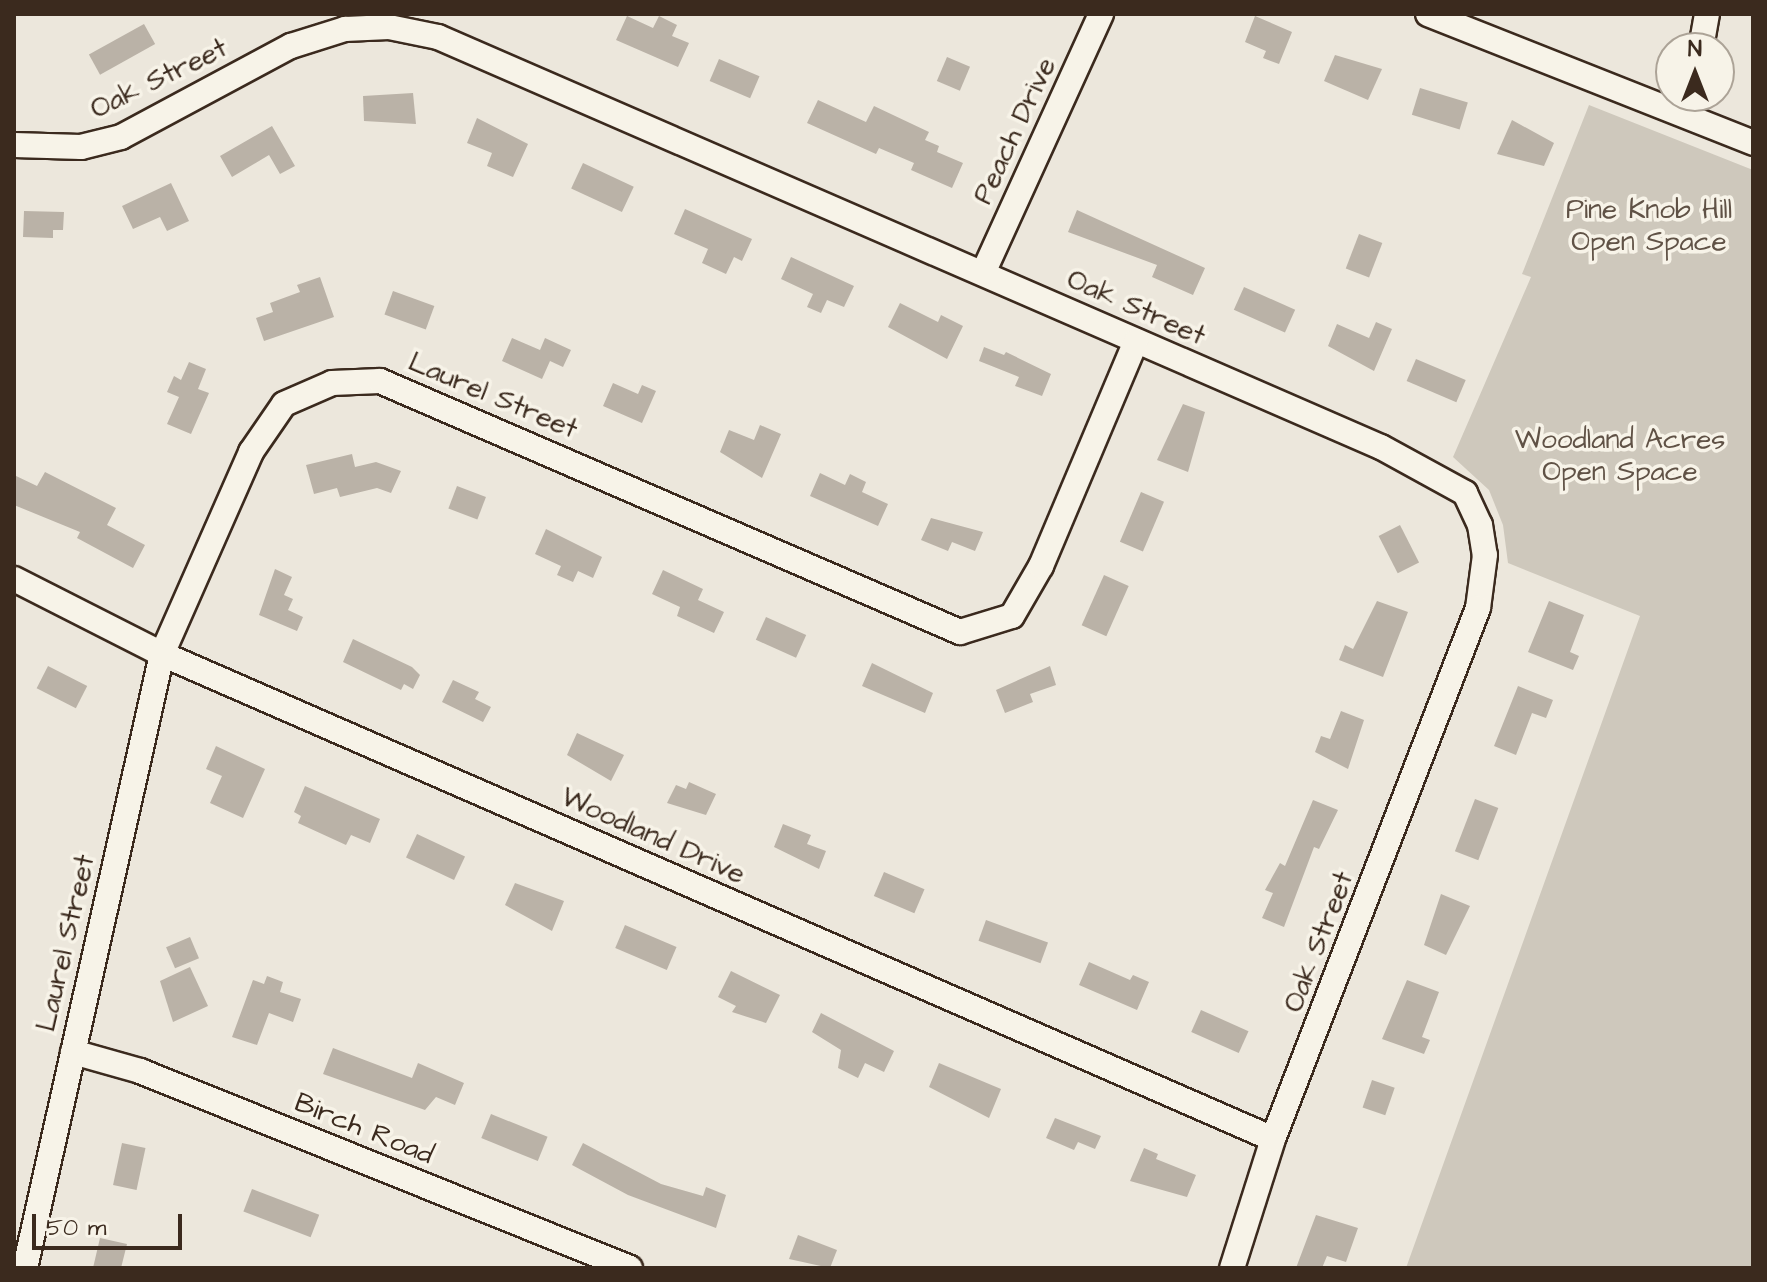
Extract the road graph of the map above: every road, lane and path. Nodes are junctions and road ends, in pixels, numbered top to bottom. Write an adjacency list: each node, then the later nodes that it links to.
1 (1101, 14): 7 (street, Peach Drive)
2 (1428, 14): 3 (street)
3 (1655, 95)
4 (1696, 112): 5 (street)
5 (1753, 143)
6 (14, 145): 7 (street, Oak Street)
7 (983, 273): 8 (street, Oak Street)
8 (1136, 341): 10 (street, Laurel Street); 12 (street, Oak Street)
9 (14, 579): 10 (street, Woodland Drive)
10 (162, 654): 11 (street, Laurel Street); 12 (street, Woodland Drive)
11 (73, 1052): 13 (street, Laurel Street); 14 (street, Birch Road)
12 (1273, 1139): 15 (street, Oak Street)
13 (25, 1268)
14 (630, 1268)
15 (1232, 1268)

